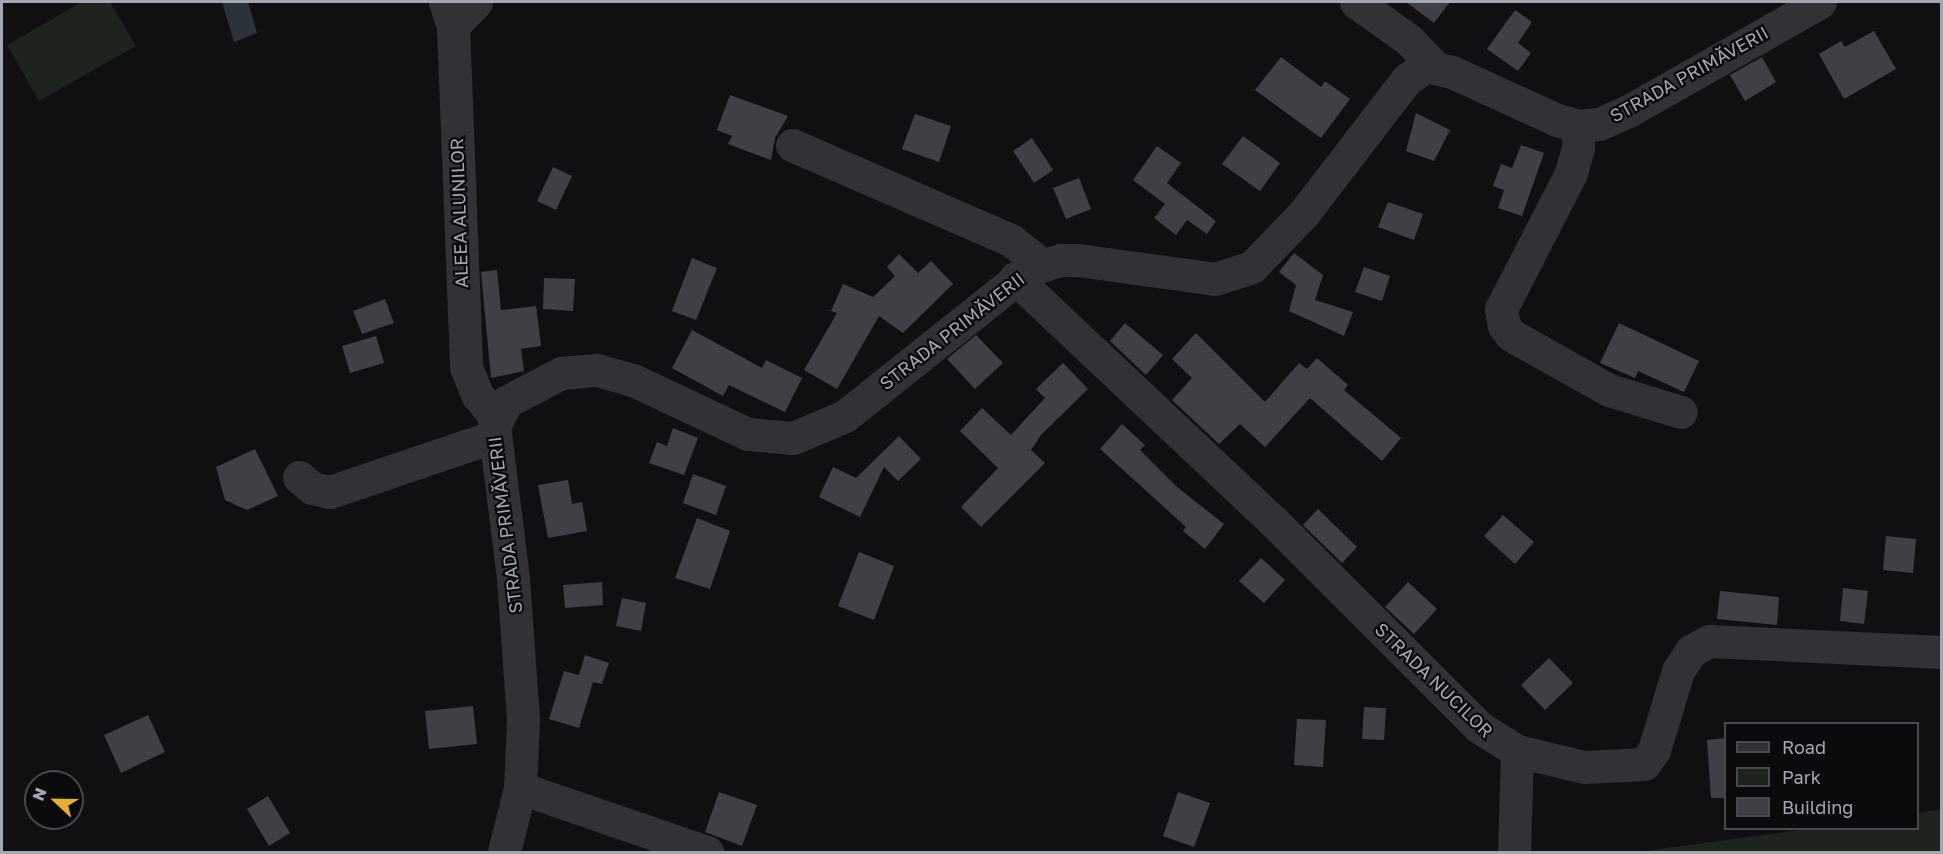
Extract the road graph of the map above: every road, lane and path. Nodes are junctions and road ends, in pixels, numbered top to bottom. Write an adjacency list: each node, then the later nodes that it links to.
1 (476, 2): 4 (street)
2 (1356, 2): 5 (street)
3 (1821, 2): 6 (street, STRADA PRIMĂVERII)
4 (449, 14): 10 (street, ALEEA ALUNILOR)
5 (1434, 66): 6 (street); 8 (street, STRADA PRIMĂVERII)
6 (1579, 126): 9 (street)
7 (792, 146): 8 (street, STRADA NUCILOR)
8 (1029, 271): 10 (street, STRADA PRIMĂVERII); 13 (street, STRADA NUCILOR)
9 (1681, 412)
10 (495, 426): 11 (street); 14 (street, STRADA PRIMĂVERII)
11 (299, 477)
12 (1941, 652): 13 (street, STRADA NUCILOR)
13 (1517, 751): 17 (street)
14 (520, 788): 15 (street, STRADA PRIMĂVERII); 16 (street)
15 (504, 852)
16 (708, 852)
17 (1514, 852)

